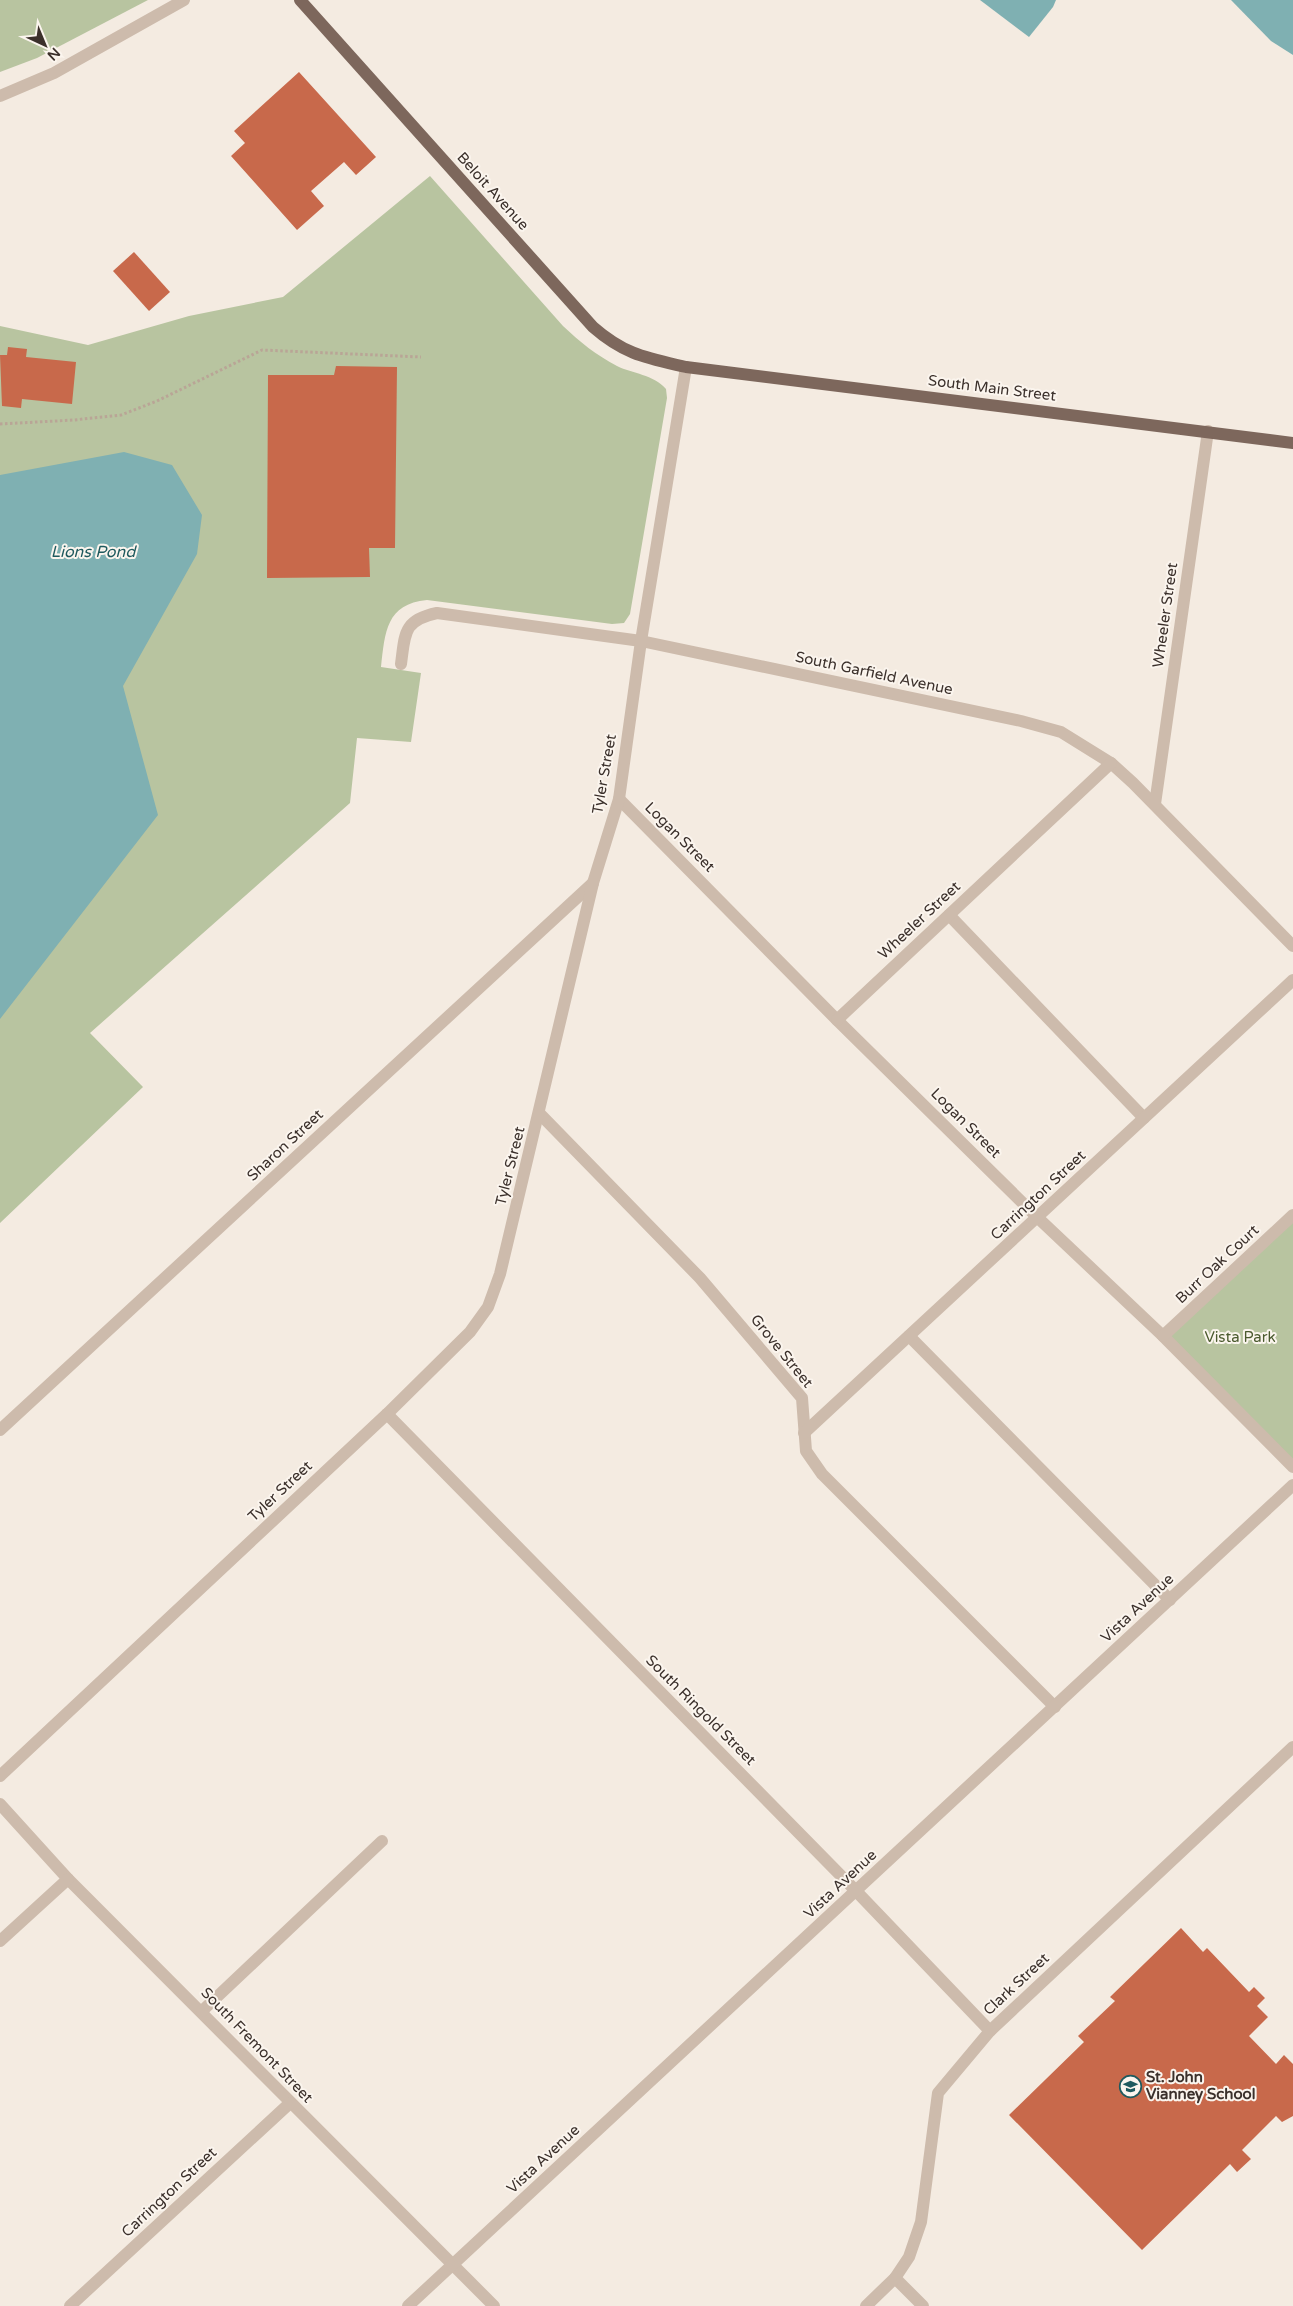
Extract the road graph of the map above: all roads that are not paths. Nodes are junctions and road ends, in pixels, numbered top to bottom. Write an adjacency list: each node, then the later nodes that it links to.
1 (184, 0): 3 (street)
2 (300, 0): 4 (main road, Beloit Avenue)
3 (0, 96)
4 (686, 367): 5 (main road, South Main Street); 7 (street, Tyler Street)
5 (1208, 431): 6 (main road, South Main Street); 11 (street, Wheeler Street)
6 (1293, 443)
7 (641, 641): 8 (street, South Garfield Avenue); 9 (street, South Garfield Avenue); 10 (street, Tyler Street)
8 (400, 664)
9 (1111, 763): 11 (street, South Garfield Avenue); 13 (street, Wheeler Street)
10 (619, 799): 12 (street, Tyler Street); 16 (street, Logan Street)
11 (1155, 804): 14 (street, South Garfield Avenue)
12 (593, 883): 17 (street, Tyler Street); 24 (street, Sharon Street)
13 (949, 915): 16 (street, Wheeler Street); 18 (street)
14 (1293, 946)
15 (1293, 980): 18 (street, Carrington Street)
16 (837, 1020): 20 (street, Logan Street)
17 (539, 1114): 23 (street, Tyler Street); 25 (street, Grove Street)
18 (1144, 1118): 20 (street, Carrington Street)
19 (1293, 1215): 22 (street, Burr Oak Court)
20 (1038, 1217): 21 (street, Carrington Street); 22 (street, Logan Street)
21 (909, 1336): 25 (street, Carrington Street); 28 (street)
22 (1163, 1336): 26 (street, Logan Street)
23 (387, 1414): 31 (street, Tyler Street); 35 (street, South Ringold Street)
24 (0, 1430)
25 (804, 1433): 29 (street, Grove Street)
26 (1293, 1467)
27 (1293, 1484): 28 (street, Vista Avenue)
28 (1170, 1600): 29 (street, Vista Avenue)
29 (1055, 1708): 35 (street, Vista Avenue)
30 (1293, 1747): 38 (street, Clark Street)
31 (0, 1776)
32 (0, 1804): 34 (street, South Fremont Street)
33 (382, 1841): 37 (street)
34 (68, 1879): 36 (street); 37 (street, South Fremont Street)
35 (856, 1891): 38 (street, South Ringold Street); 40 (street, Vista Avenue)
36 (0, 1941)
37 (202, 2011): 39 (street, South Fremont Street)
38 (990, 2030): 41 (street, Clark Street)
39 (290, 2103): 40 (street, South Fremont Street); 42 (street, Carrington Street)
40 (454, 2264): 43 (street, Vista Avenue); 44 (street, South Fremont Street)
41 (895, 2278): 45 (street, Clark Street); 46 (street)
42 (70, 2306)
43 (408, 2306)
44 (494, 2306)
45 (866, 2306)
46 (923, 2306)

